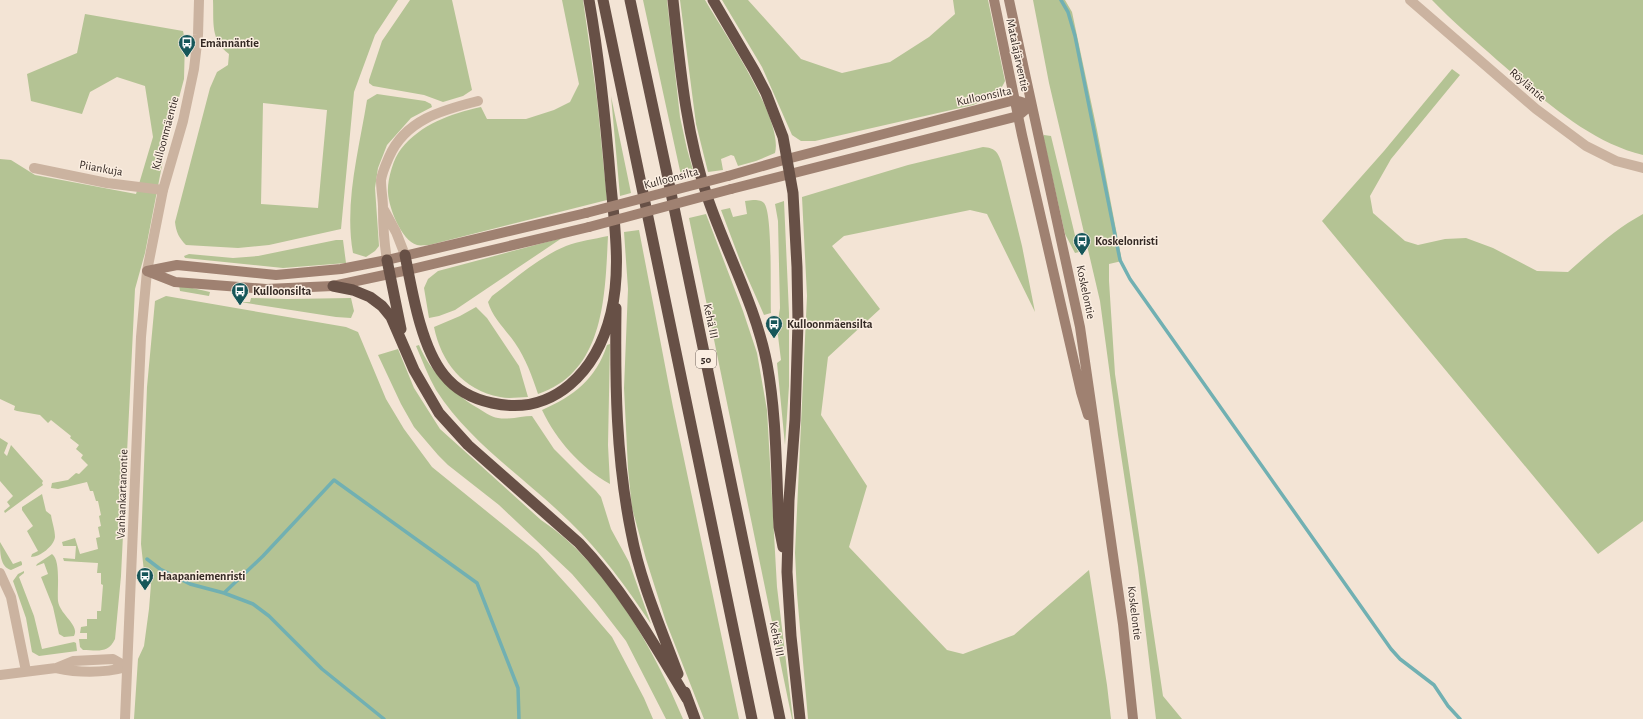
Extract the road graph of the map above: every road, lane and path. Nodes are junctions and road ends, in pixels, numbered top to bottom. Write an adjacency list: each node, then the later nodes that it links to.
1 (199, 0): 18 (street, Kulloonmäentie)
2 (589, 0): 25 (highway)
3 (603, 0): 37 (highway, 50)
4 (630, 0): 38 (highway, Kehä III / 50)
5 (673, 0): 29 (highway)
6 (713, 0): 14 (highway)
7 (994, 0): 10 (main road, Matalajärventie)
8 (1009, 0): 12 (main road, Matalajärventie)
9 (1410, 0): 16 (street, Röyläntie)
10 (1015, 100): 12 (main road, Kulloonsilta); 13 (main road, Matalajärventie); 14 (main road, Kulloonsilta)
11 (478, 101): 19 (street)
12 (1031, 105): 13 (main road, Kulloonsilta); 28 (main road, Koskelontie)
13 (1018, 116): 17 (main road, Kulloonsilta); 28 (main road, Koskelontie)
14 (787, 159): 17 (highway); 20 (main road, Kulloonsilta, bridge)
15 (34, 168): 18 (street, Piiankuja)
16 (1643, 168)
17 (790, 175): 22 (main road, Kulloonsilta, bridge); 29 (highway)
18 (163, 190): 23 (street, Kulloonmäentie)
19 (383, 208): 20 (street); 21 (street)
20 (405, 255): 21 (main road, Kulloonsilta); 22 (highway)
21 (387, 260): 23 (main road, Kulloonsilta); 24 (highway)
22 (408, 270): 24 (main road, Kulloonsilta); 25 (highway)
23 (147, 271): 26 (main road, Kulloonsilta); 31 (street, Vanhankartanontie)
24 (389, 274): 26 (main road, Kulloonsilta); 27 (highway)
25 (616, 277): 34 (highway)
26 (333, 286): 27 (highway)
27 (407, 353): 34 (highway)
28 (1096, 440): 40 (main road, Koskelontie)
29 (787, 572): 39 (highway)
30 (0, 573): 32 (street)
31 (127, 667): 32 (street); 35 (street, Vanhankartanontie)
32 (26, 671): 33 (street)
33 (0, 675)
34 (687, 699): 36 (highway)
35 (125, 719)
36 (695, 719)
37 (752, 719)
38 (780, 719)
39 (800, 719)
40 (1133, 719)

